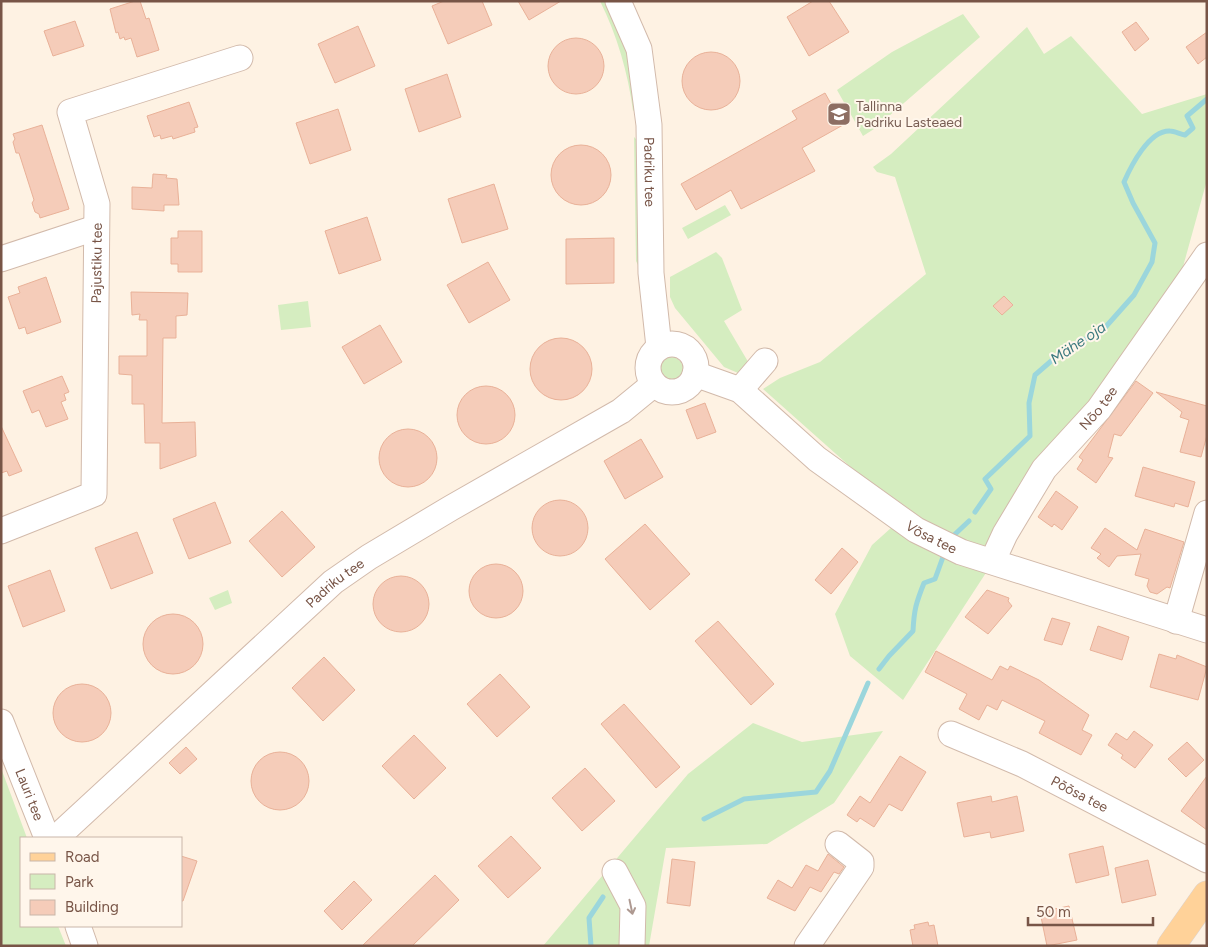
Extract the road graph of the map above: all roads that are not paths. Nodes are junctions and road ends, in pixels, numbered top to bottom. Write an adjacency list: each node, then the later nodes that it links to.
1 (618, 1): 6 (street, Padriku tee)
2 (240, 58): 3 (street, Pajustiku tee)
3 (95, 228): 5 (street); 12 (street, Pajustiku tee)
4 (1207, 255): 13 (street, Nõo tee)
5 (1, 259)
6 (659, 348): 8 (street); 9 (street)
7 (765, 361): 10 (street)
8 (695, 374): 9 (street); 10 (street, Võsa tee)
9 (654, 384): 19 (street, Padriku tee)
10 (740, 390): 13 (street, Võsa tee)
11 (1207, 513): 14 (street)
12 (1, 531)
13 (993, 560): 14 (street, Võsa tee)
14 (1176, 621): 15 (street, Võsa tee)
15 (1207, 630)
16 (1, 722): 18 (street, Lauri tee)
17 (951, 734): 21 (street, Põõsa tee)
18 (47, 837)
19 (57, 837)
20 (838, 844): 27 (street)
21 (1207, 860)
22 (615, 872): 26 (street, one-way to 26)
23 (1207, 896): 28 (main road)
24 (78, 927): 25 (street)
25 (85, 946)
26 (632, 946)
27 (808, 946)
28 (1171, 946)

